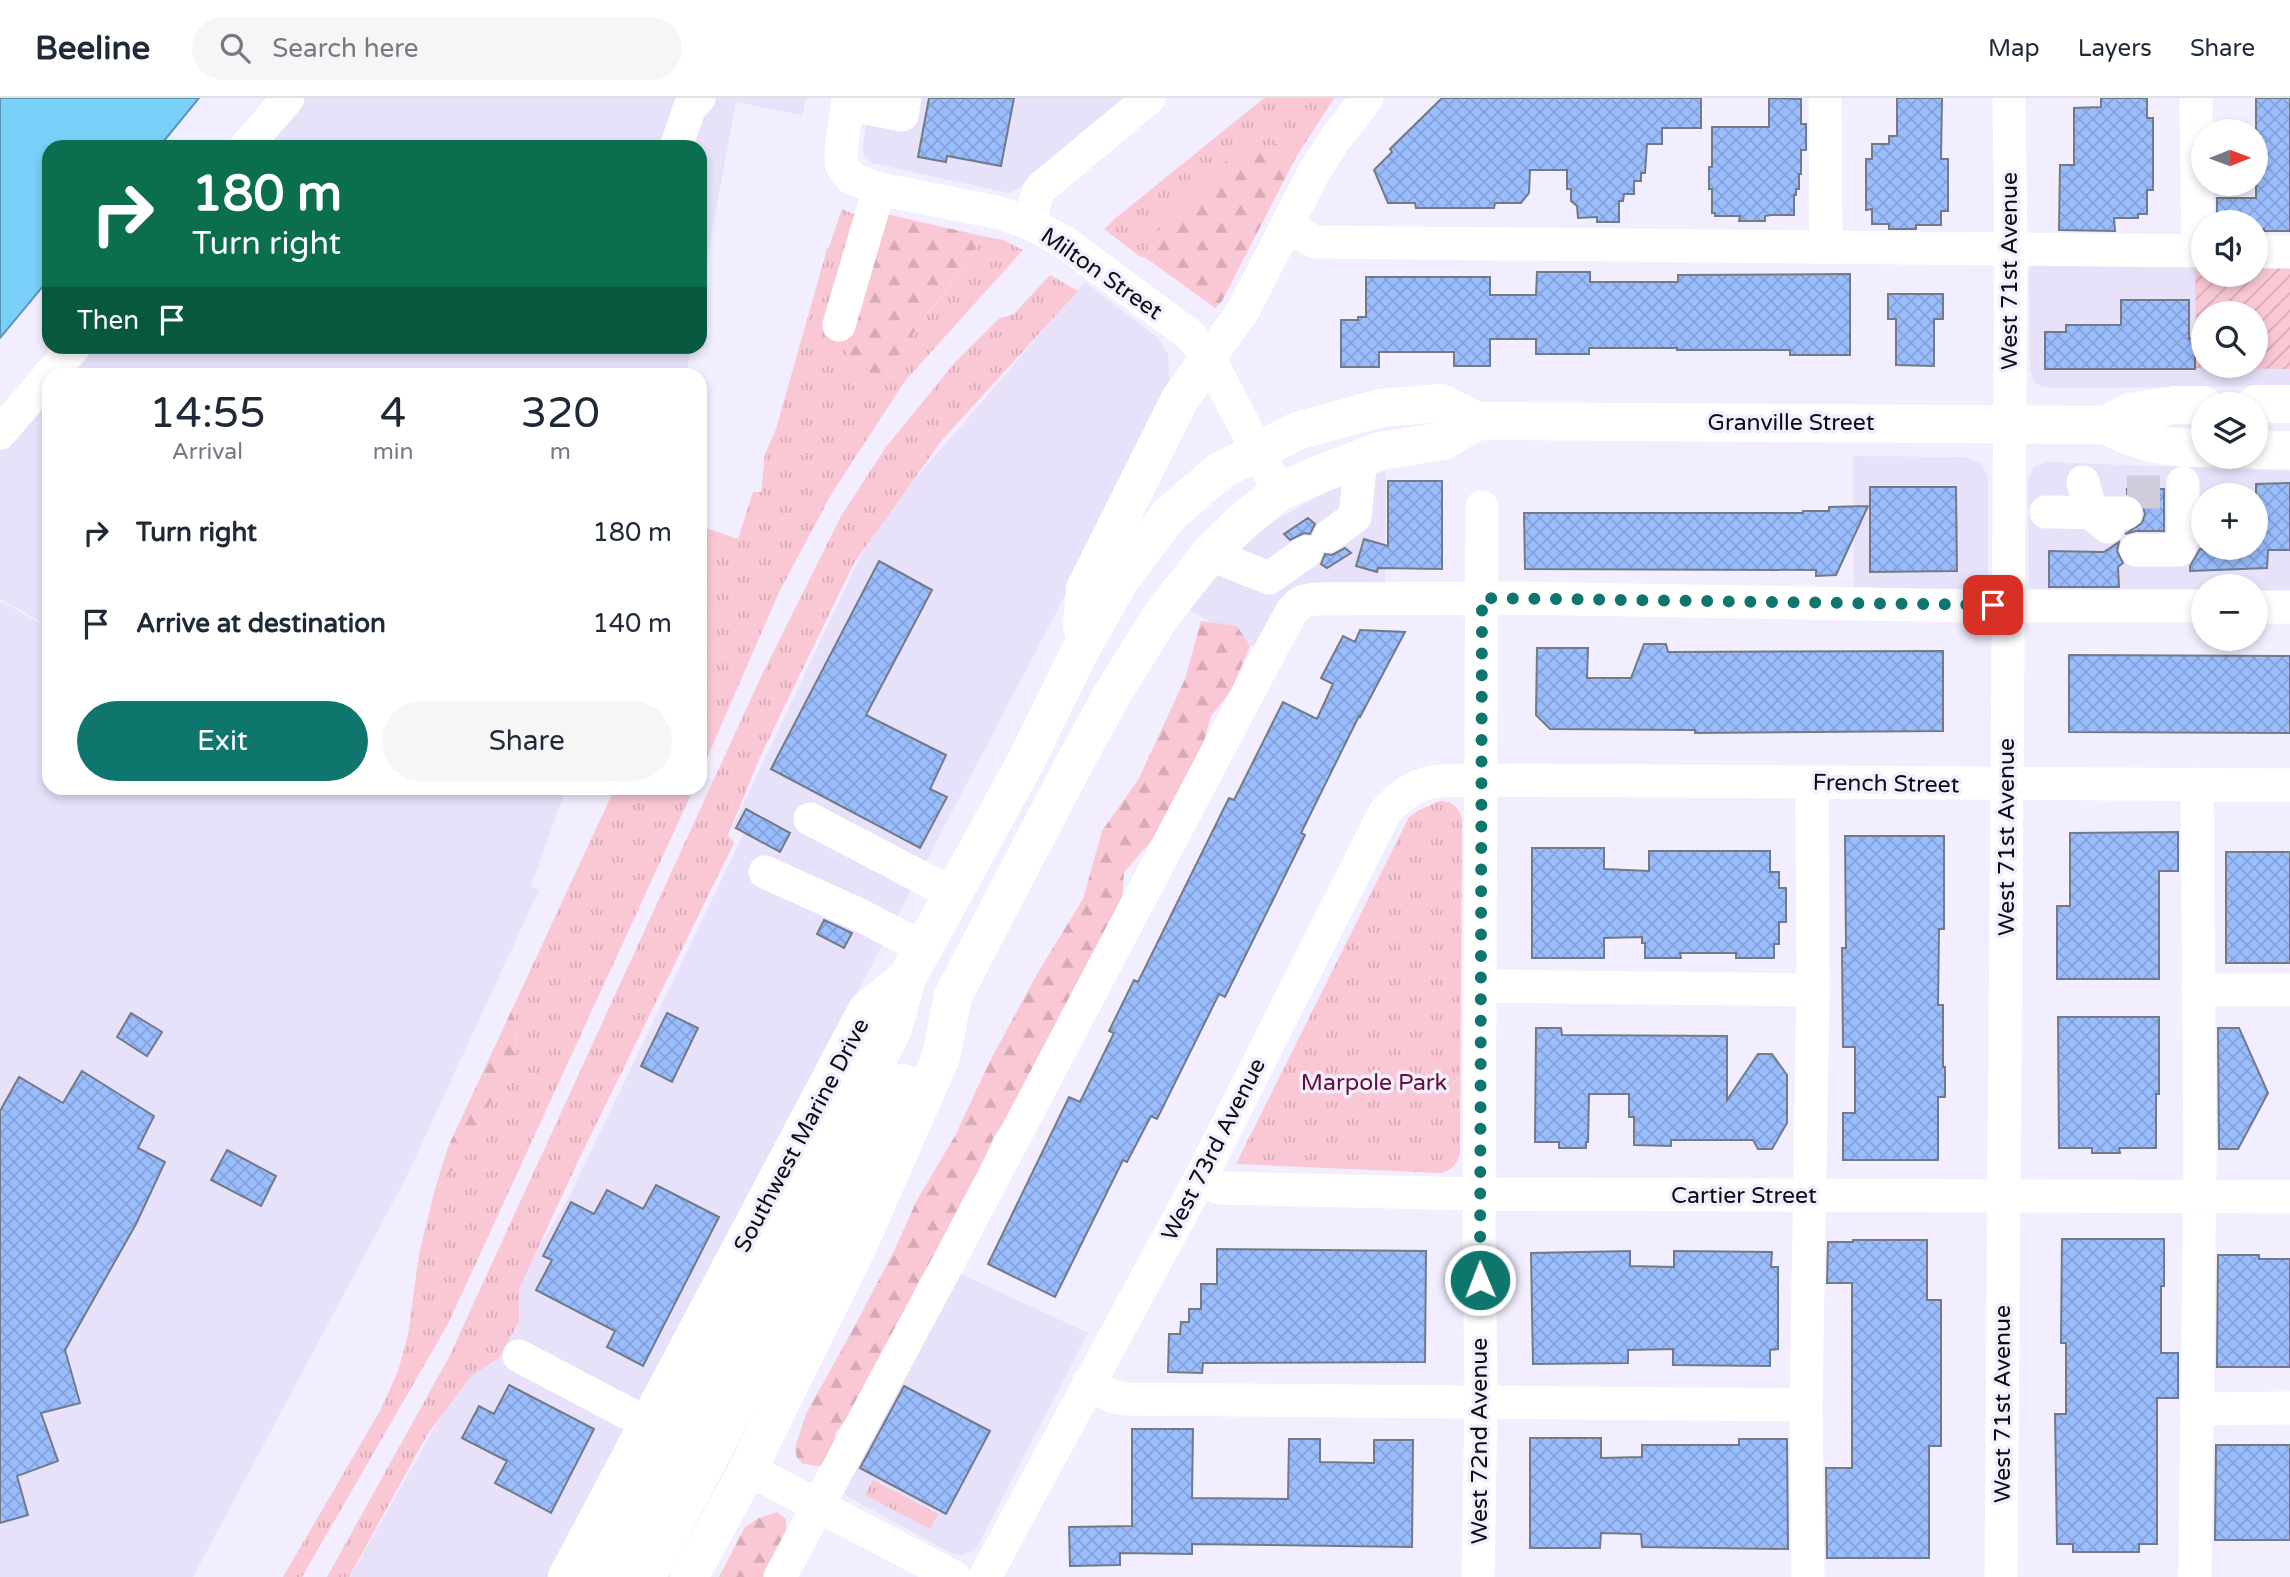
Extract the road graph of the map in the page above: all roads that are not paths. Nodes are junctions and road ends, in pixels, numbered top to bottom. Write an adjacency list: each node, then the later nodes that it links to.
1 (288, 98): 10 (street)
2 (699, 98): 11 (street)
3 (905, 98): 9 (street)
4 (1149, 98): 14 (street)
5 (1367, 98): 15 (street)
6 (1825, 98): 16 (street)
7 (2010, 98): 17 (street, West 71st Avenue)
8 (2196, 98): 13 (street)
9 (848, 101): 12 (street, Milton Street)
10 (252, 140)
11 (678, 140)
12 (879, 189): 14 (street, Milton Street); 21 (street)
13 (2200, 210)
14 (1029, 222): 23 (street, Milton Street)
15 (1287, 226): 16 (street); 23 (street)
16 (1826, 246): 17 (street)
17 (2011, 249): 18 (street); 30 (street, West 71st Avenue)
18 (2191, 251)
19 (2268, 252): 20 (street)
20 (2290, 252)
21 (839, 326)
22 (68, 354): 24 (street)
23 (1209, 358): 34 (street, Milton Street); 50 (main road)
24 (56, 368)
25 (42, 384): 32 (street)
26 (2268, 404): 27 (main road)
27 (2290, 404)
28 (2191, 405): 31 (main road, Granville Street)
29 (1477, 421): 30 (main road, Granville Street); 34 (main road, Granville Street); 37 (main road)
30 (2009, 423): 31 (main road, Granville Street); 46 (street, West 71st Avenue)
31 (2106, 425): 33 (main road, Granville Street)
32 (0, 433)
33 (2191, 448)
34 (1257, 450): 38 (street, Milton Street); 50 (main road, Southwest Marine Drive)
35 (2268, 450): 36 (main road)
36 (2290, 450)
37 (1361, 458): 38 (main road); 44 (street)
38 (1279, 492): 44 (main road)
39 (2087, 496): 42 (street); 43 (street); 43 (street)
40 (1482, 507): 45 (street, West 72nd Avenue)
41 (2176, 510): 43 (street)
42 (2046, 512)
43 (2127, 523)
44 (1209, 554): 64 (main road)
45 (1482, 598): 46 (street); 51 (street, West 72nd Avenue); 79 (street)
46 (2008, 605): 47 (street); 53 (street, West 71st Avenue)
47 (2191, 606)
48 (2268, 607): 49 (street)
49 (2290, 607)
50 (1079, 653): 58 (main road, Southwest Marine Drive)
51 (1481, 779): 52 (street, French Street); 60 (street, West 72nd Avenue); 65 (street, West 73rd Avenue)
52 (1812, 782): 53 (street, French Street); 61 (street)
53 (2006, 784): 54 (street, French Street); 68 (street, West 71st Avenue)
54 (2197, 784): 55 (street, French Street); 62 (street)
55 (2290, 785)
56 (810, 819): 58 (street)
57 (765, 872): 59 (street)
58 (953, 894): 59 (main road, Southwest Marine Drive)
59 (915, 963): 77 (main road, Southwest Marine Drive); 80 (main road)
60 (1480, 986): 61 (street); 66 (street, West 72nd Avenue)
61 (1813, 990): 67 (street)
62 (2198, 990): 63 (street); 69 (street)
63 (2290, 990)
64 (953, 996): 78 (main road); 80 (main road)
65 (1199, 1179): 66 (street, Cartier Street); 72 (street, West 73rd Avenue)
66 (1479, 1195): 67 (street, Cartier Street); 73 (street, West 72nd Avenue)
67 (1809, 1196): 68 (street, Cartier Street); 74 (street)
68 (2003, 1196): 69 (street, Cartier Street); 88 (street, West 71st Avenue)
69 (2200, 1197): 70 (street, Cartier Street); 76 (street)
70 (2290, 1197)
71 (519, 1356): 77 (street)
72 (1088, 1384): 73 (street); 85 (street, West 73rd Avenue)
73 (1481, 1402): 74 (street); 86 (street, West 72nd Avenue)
74 (1806, 1405): 87 (street)
75 (2290, 1408): 76 (street)
76 (2196, 1409): 89 (street)
77 (648, 1424): 81 (main road, Southwest Marine Drive)
78 (748, 1469): 79 (street); 82 (main road)
79 (818, 1504): 83 (street); 84 (street)
80 (621, 1575)
81 (567, 1577)
82 (689, 1577)
83 (780, 1577)
84 (954, 1577)
85 (985, 1577)
86 (1478, 1577)
87 (1808, 1577)
88 (2001, 1577)
89 (2195, 1577)

